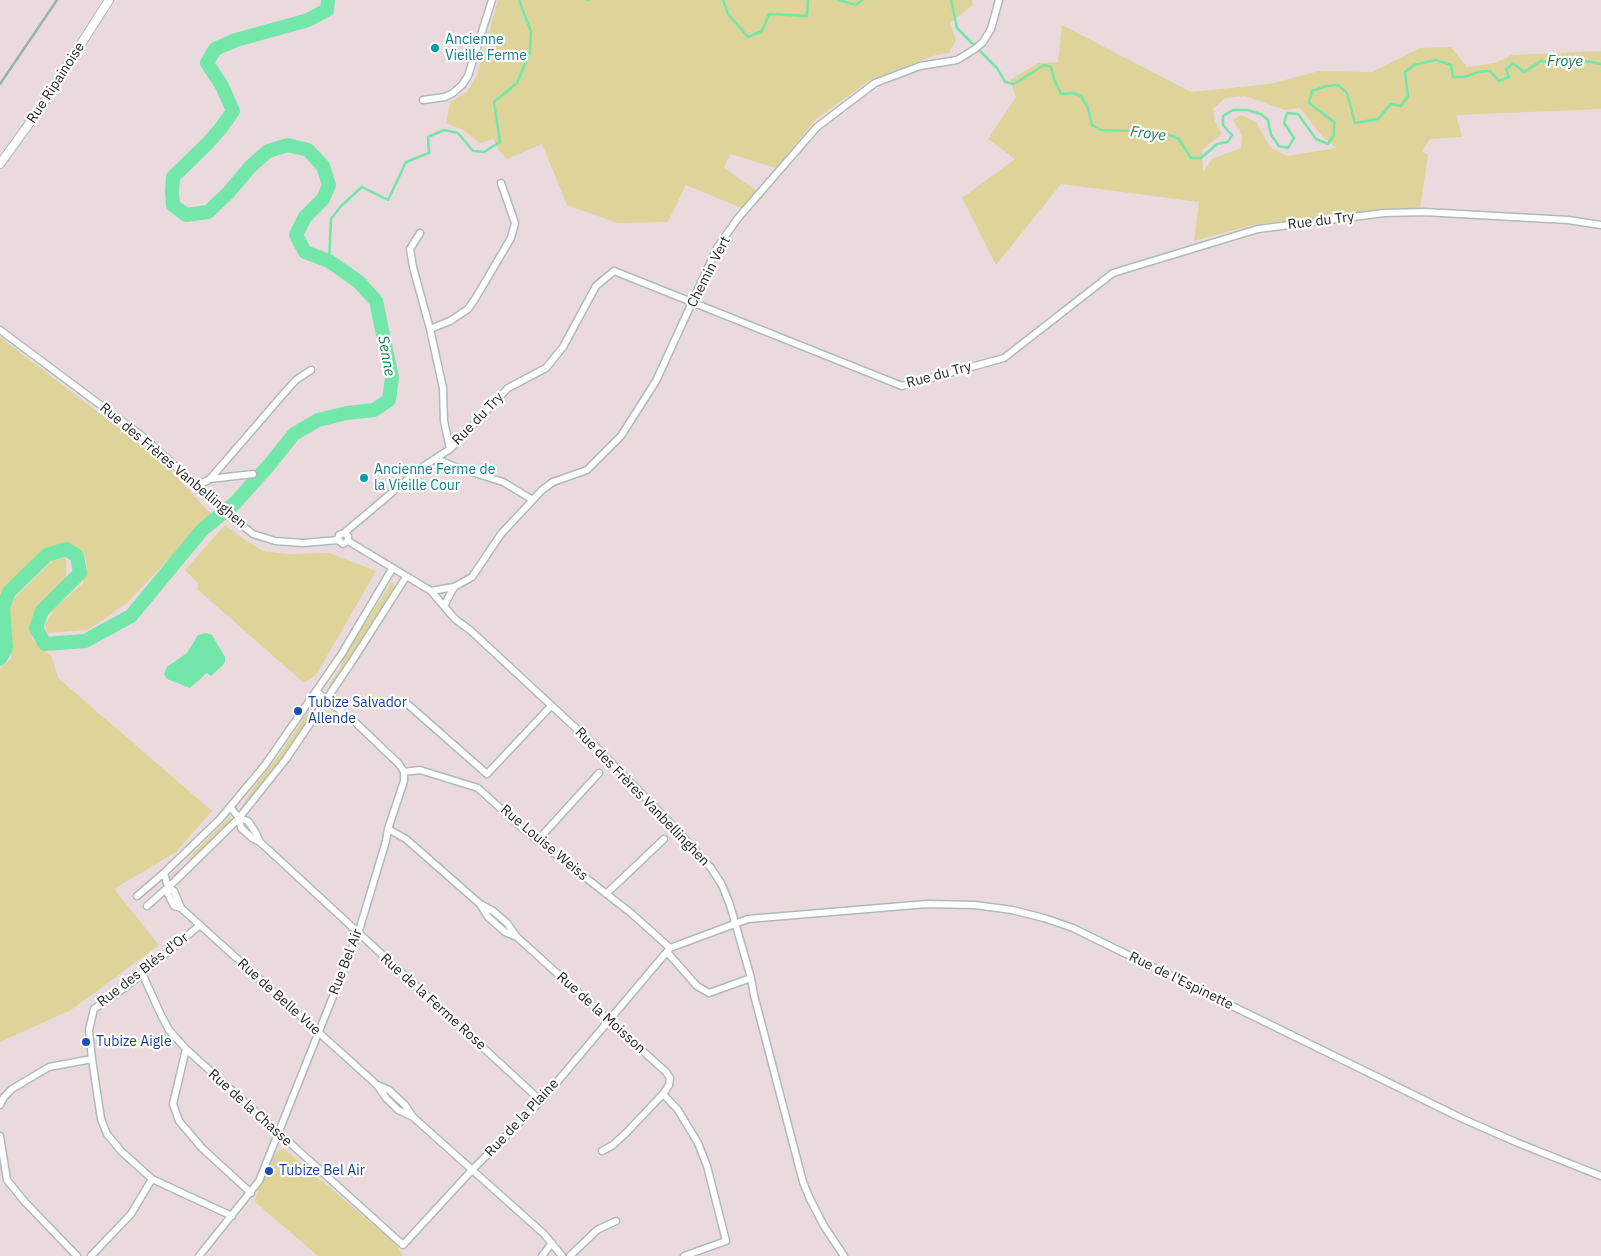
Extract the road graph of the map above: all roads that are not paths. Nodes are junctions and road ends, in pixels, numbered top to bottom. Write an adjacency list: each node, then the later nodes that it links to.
1 (109, 0): 5 (street, Rue Ripainoise)
2 (492, 0): 4 (street)
3 (999, 0): 9 (street, Chemin Vert)
4 (423, 100)
5 (0, 164)
6 (501, 183): 10 (street)
7 (1601, 225): 9 (street, Rue du Try)
8 (420, 233): 10 (street)
9 (692, 303): 13 (street, Rue du Try); 18 (street, Chemin Vert)
10 (430, 329): 13 (street)
11 (0, 330): 17 (street, Rue des Frères Vanbellinghen)
12 (311, 370): 16 (street)
13 (450, 449): 14 (street, Rue du Try)
14 (437, 458): 18 (street); 19 (street, Rue du Try)
15 (253, 474): 16 (street, Rue des Frères Vanbellinghen)
16 (210, 479): 17 (street)
17 (197, 486): 20 (street, Rue des Frères Vanbellinghen)
18 (533, 500): 24 (street, Chemin Vert)
19 (344, 533): 20 (street); 21 (street)
20 (338, 540): 21 (street, Rue des Frères Vanbellinghen)
21 (348, 541): 22 (street, Rue des Frères Vanbellinghen)
22 (392, 569): 23 (street, Rue des Frères Vanbellinghen); 27 (street)
23 (406, 577): 25 (street, Rue des Frères Vanbellinghen); 28 (street)
24 (454, 587): 25 (street, Chemin Vert); 26 (street, Chemin Vert)
25 (431, 591): 26 (street, Rue des Frères Vanbellinghen)
26 (444, 606): 30 (street, Rue des Frères Vanbellinghen)
27 (316, 691): 28 (street); 33 (street)
28 (326, 699): 31 (street); 34 (street)
29 (404, 701): 30 (street)
30 (551, 706): 43 (street, Rue des Frères Vanbellinghen)
31 (404, 772): 35 (street, Rue Bel Air); 37 (street, Rue Louise Weiss)
32 (600, 773): 37 (street)
33 (231, 808): 34 (street, Rue de la Ferme Rose); 38 (street)
34 (239, 818): 39 (street); 45 (street, Rue de la Ferme Rose)
35 (388, 829): 45 (street, Rue Bel Air); 49 (street, Rue de la Moisson)
36 (664, 839): 40 (street)
37 (537, 841): 40 (street, Rue Louise Weiss)
38 (164, 873): 39 (street, Rue de Belle Vue); 41 (street)
39 (168, 887): 42 (street); 44 (street, Rue de Belle Vue)
40 (606, 894): 46 (street, Rue Louise Weiss)
41 (136, 896)
42 (146, 906)
43 (735, 923): 46 (street, Rue de l'Espinette); 48 (street, Rue des Frères Vanbellinghen); 60 (street, Rue de l'Espinette)
44 (200, 925): 47 (street, Rue des Blés d'Or); 50 (street, Rue de Belle Vue)
45 (358, 934): 50 (street, Rue Bel Air); 54 (street, Rue de la Ferme Rose)
46 (668, 950): 48 (street, Rue Louise Weiss); 49 (street, Rue de la Plaine)
47 (142, 973): 51 (street, Rue de la Chasse); 52 (street, Rue des Blés d'Or)
48 (751, 978): 76 (street, Rue des Frères Vanbellinghen)
49 (608, 1019): 53 (street, Rue de la Moisson); 54 (street, Rue de la Plaine)
50 (318, 1032): 56 (street, Rue Bel Air); 59 (street, Rue de Belle Vue)
51 (186, 1049): 56 (street, Rue de la Chasse); 62 (street)
52 (92, 1059): 55 (street); 61 (street, Rue des Blés d'Or)
53 (663, 1094): 58 (street); 75 (street)
54 (540, 1101): 59 (street, Rue de la Plaine)
55 (0, 1105)
56 (278, 1133): 62 (street, Rue Bel Air); 66 (street, Rue de la Chasse)
57 (0, 1136): 68 (street)
58 (602, 1151)
59 (472, 1170): 65 (street, Rue de Belle Vue); 66 (street, Rue de la Plaine)
60 (1601, 1176)
61 (152, 1180): 63 (street, Rue des Blés d'Or); 69 (street)
62 (251, 1193): 63 (street, Rue Bel Air)
63 (232, 1216): 67 (street, Rue Bel Air)
64 (616, 1221): 74 (street)
65 (552, 1243): 72 (street); 73 (street, Rue de Belle Vue)
66 (404, 1245)
67 (207, 1247): 70 (street, Rue Bel Air); 71 (street, Rue Bel Air)
68 (77, 1256)
69 (91, 1256)
70 (198, 1256)
71 (205, 1256)
72 (542, 1256)
73 (562, 1256)
74 (570, 1256)
75 (684, 1256)
76 (844, 1256)

